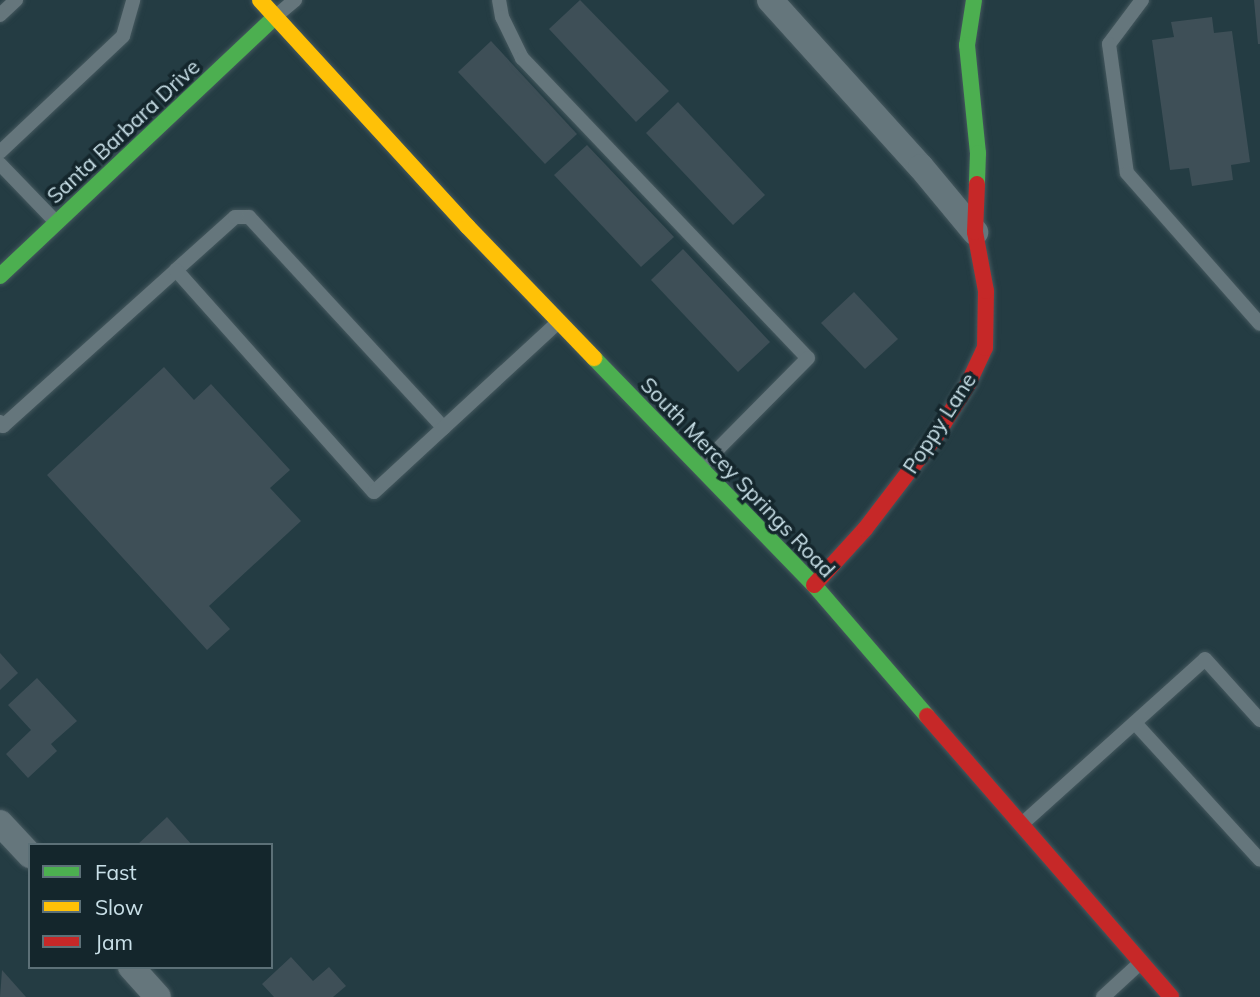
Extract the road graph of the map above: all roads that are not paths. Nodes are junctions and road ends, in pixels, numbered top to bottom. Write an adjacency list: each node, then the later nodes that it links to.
1 (16, 0): 9 (lane)
2 (133, 0): 11 (lane)
3 (260, 0): 10 (main road, South Mercey Springs Road)
4 (295, 0): 10 (lane)
5 (499, 0): 21 (lane)
6 (771, 0): 14 (street, Poppy Lane)
7 (974, 0): 14 (main road, Poppy Lane)
8 (1142, 0): 18 (lane)
9 (0, 15)
10 (275, 17): 13 (main road, Santa Barbara Drive); 17 (main road, South Mercey Springs Road)
11 (0, 152)
12 (0, 164): 13 (lane)
13 (57, 223): 16 (main road, Santa Barbara Drive)
14 (975, 232): 22 (main road, Poppy Lane)
15 (176, 270): 19 (lane); 20 (lane); 20 (lane)
16 (0, 276)
17 (559, 321): 20 (lane); 21 (main road, South Mercey Springs Road)
18 (1260, 324)
19 (0, 422)
20 (444, 428)
21 (700, 468): 22 (main road, South Mercey Springs Road)
22 (814, 585): 26 (main road, South Mercey Springs Road)
23 (1260, 720): 24 (lane)
24 (1135, 723): 26 (lane); 28 (lane)
25 (0, 823): 27 (street)
26 (1021, 825): 29 (main road, South Mercey Springs Road)
27 (28, 853)
28 (1260, 860)
29 (1141, 962): 32 (lane); 33 (main road, South Mercey Springs Road)
30 (133, 969): 31 (street)
31 (158, 997)
32 (1103, 997)
33 (1171, 997)

